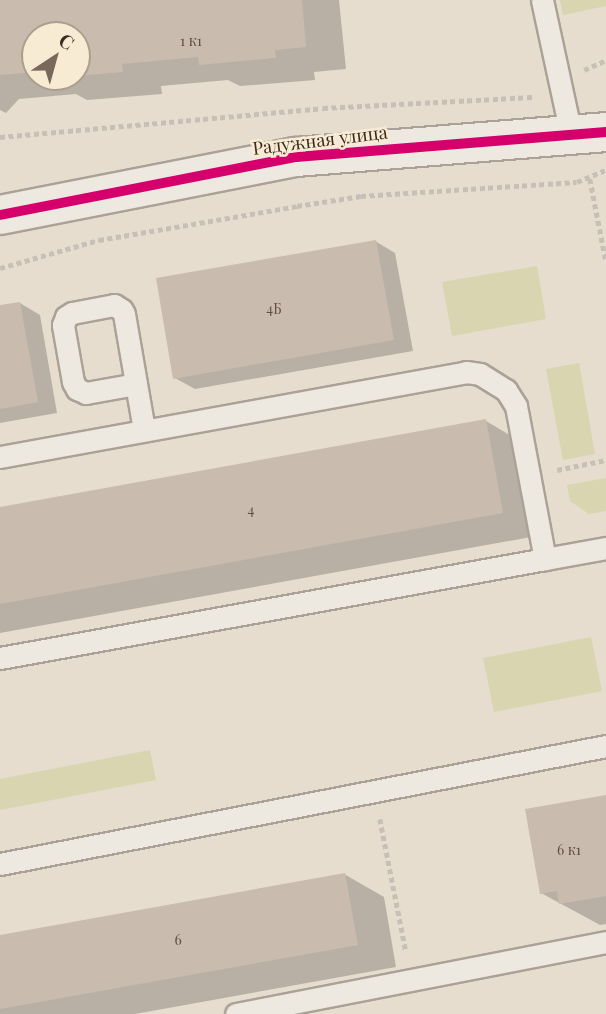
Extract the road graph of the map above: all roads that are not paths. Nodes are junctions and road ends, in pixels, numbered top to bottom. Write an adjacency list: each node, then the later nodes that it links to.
1 (542, 0): 2 (lane)
2 (588, 133): 3 (street, Радужная улица)
3 (0, 215)
4 (136, 384): 4 (lane); 5 (lane)
5 (145, 430): 6 (lane); 8 (lane)
6 (0, 457)
7 (606, 548): 8 (lane)
8 (545, 559): 9 (lane)
9 (0, 658)
10 (606, 746): 11 (lane)
11 (0, 864)
12 (606, 942): 13 (lane)
13 (236, 1014)

